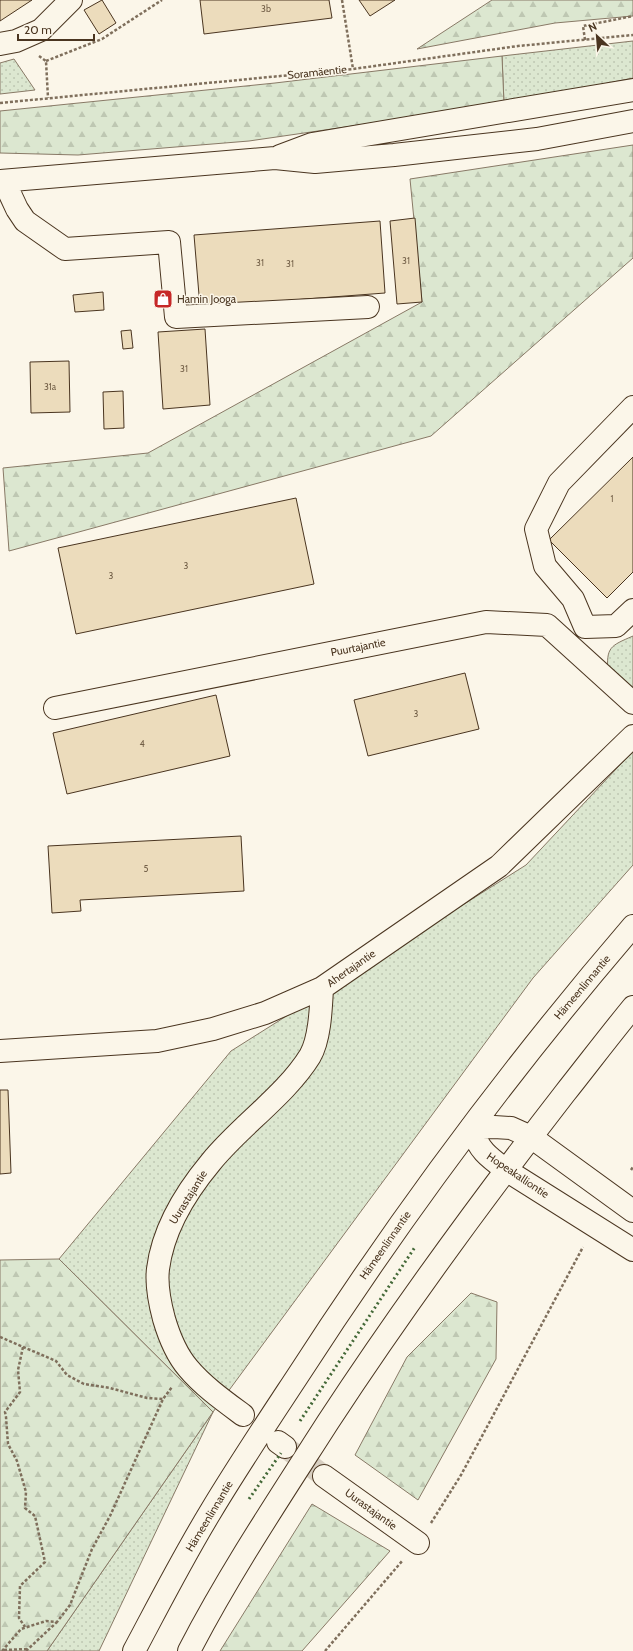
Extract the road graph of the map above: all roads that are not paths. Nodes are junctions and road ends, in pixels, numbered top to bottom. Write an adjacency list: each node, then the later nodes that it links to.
1 (71, 0): 2 (street)
2 (8, 42)
3 (633, 90): 5 (street)
4 (633, 121): 5 (street)
5 (275, 158): 6 (street)
6 (2, 181): 7 (street)
7 (368, 307)
8 (633, 408): 10 (street)
9 (633, 610): 10 (street)
10 (584, 627): 11 (street)
11 (568, 644): 12 (street, Puurtajantie); 13 (street, Puurtajantie)
12 (633, 703)
13 (55, 708)
14 (633, 736): 16 (street, Ahertajantie)
15 (633, 926): 19 (street, Hämeenlinnantie)
16 (322, 988): 18 (street, Ahertajantie); 24 (street, Uurastajantie)
17 (633, 1007): 20 (street)
18 (0, 1051)
19 (471, 1128): 20 (street); 21 (street, Hopeakalliontie); 27 (street, Hämeenlinnantie)
20 (530, 1137): 21 (street); 22 (street)
21 (506, 1170): 23 (street, Hopeakalliontie); 28 (street)
22 (633, 1211)
23 (633, 1250)
24 (242, 1415)
25 (324, 1476): 26 (street, Uurastajantie)
26 (418, 1543)
27 (134, 1651)
28 (189, 1651)

